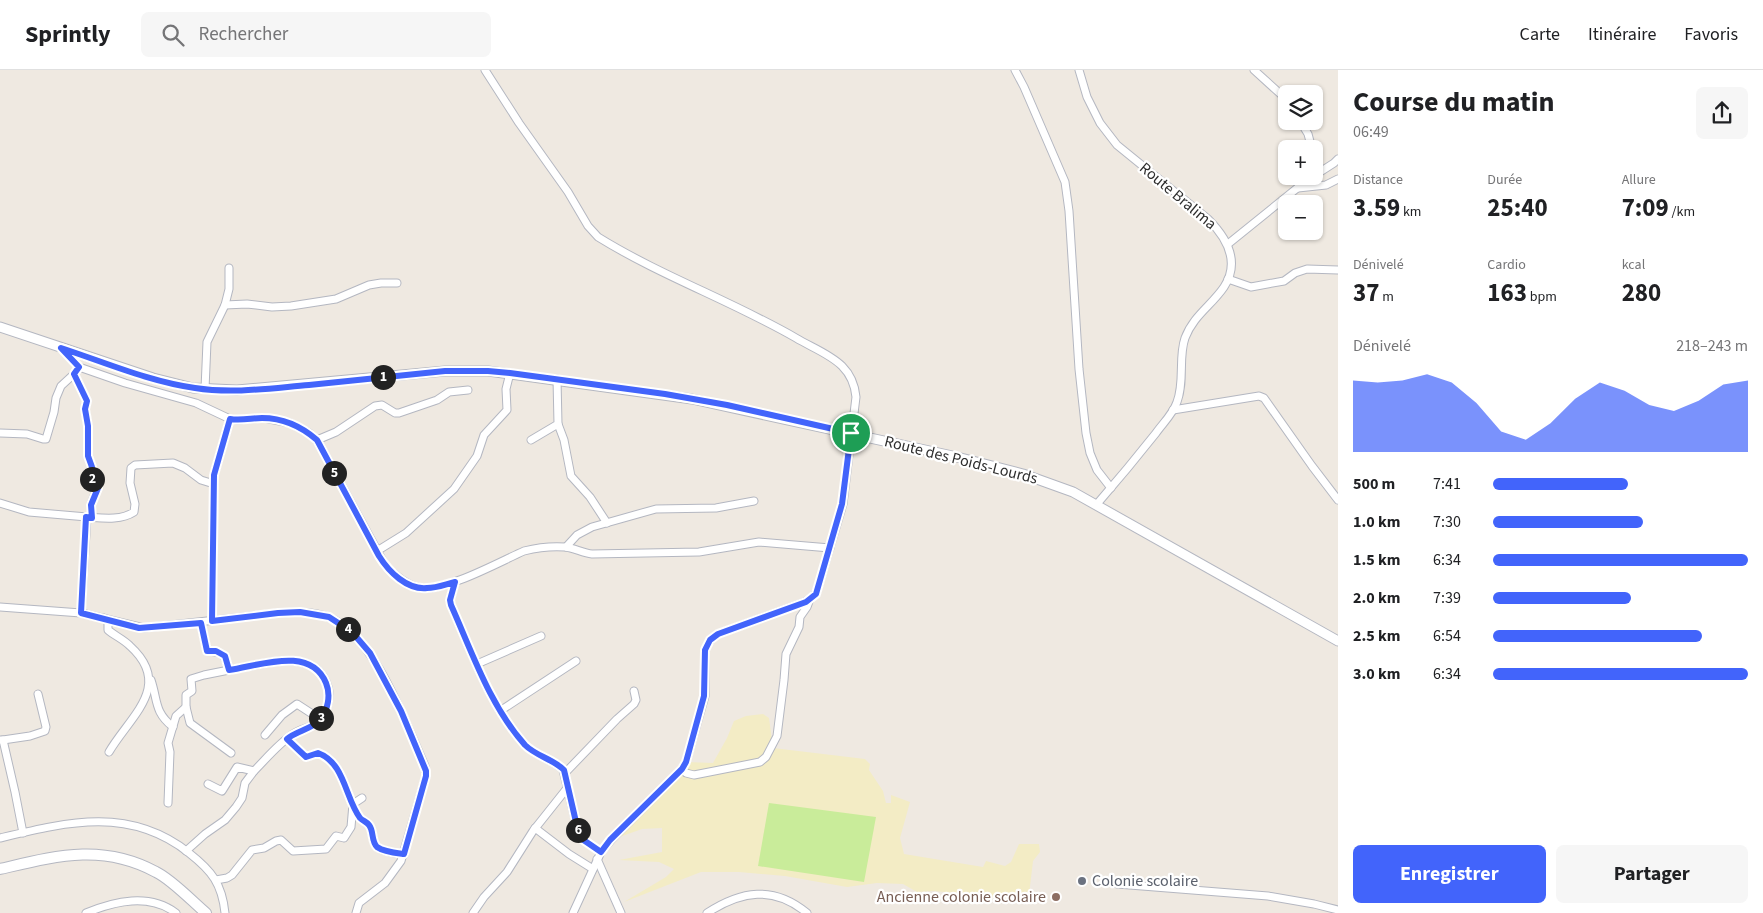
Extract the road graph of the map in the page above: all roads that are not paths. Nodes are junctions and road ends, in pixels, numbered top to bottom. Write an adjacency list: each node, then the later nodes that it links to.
1 (485, 70): 27 (street)
2 (1015, 70): 31 (street)
3 (1079, 70): 9 (street, Route Bralima)
4 (1254, 70): 5 (street)
5 (1278, 92)
6 (1338, 159): 8 (street)
7 (1338, 179): 8 (street)
8 (1300, 186): 9 (street)
9 (1228, 244): 12 (street, Route Bralima)
10 (229, 268): 14 (street)
11 (1338, 270): 12 (street)
12 (1228, 279): 23 (street)
13 (397, 284): 14 (street)
14 (225, 305): 21 (street)
15 (0, 327): 16 (street, Route des Poids-Lourds)
16 (61, 348): 17 (street); 21 (street, Route des Poids-Lourds)
17 (79, 367): 19 (street); 24 (street)
18 (510, 373): 20 (street, Route des Poids-Lourds); 21 (street, Route des Poids-Lourds); 40 (street)
19 (74, 374): 26 (street); 36 (street)
20 (557, 379): 25 (street); 27 (street, Route des Poids-Lourds)
21 (205, 389)
22 (468, 390): 28 (street)
23 (1173, 410): 31 (street); 32 (street)
24 (230, 419): 28 (street); 30 (street)
25 (558, 424): 29 (street); 37 (street)
26 (0, 433)
27 (851, 433): 35 (street, Route des Poids-Lourds); 39 (street)
28 (317, 440): 40 (street)
29 (531, 440)
30 (214, 484): 36 (street); 46 (street)
31 (1112, 488): 35 (street)
32 (1338, 500)
33 (754, 501): 37 (street)
34 (0, 503): 36 (street)
35 (1098, 504): 49 (street, Route des Poids-Lourds)
36 (89, 518): 44 (street)
37 (607, 523): 38 (street)
38 (566, 547): 39 (street); 41 (street)
39 (830, 548): 42 (street)
40 (377, 551): 41 (street)
41 (455, 582): 51 (street)
42 (810, 599): 65 (street); 65 (street)
43 (0, 607): 44 (street)
44 (81, 613): 45 (street)
45 (98, 617): 47 (street); 53 (street)
46 (212, 621): 47 (street); 78 (street)
47 (201, 623): 52 (street)
48 (541, 636): 51 (street)
49 (1338, 641)
50 (576, 661): 57 (street)
51 (477, 664): 57 (street)
52 (229, 670): 56 (street); 58 (street)
53 (150, 677): 59 (street); 63 (street)
54 (634, 692): 67 (street)
55 (38, 694): 62 (street)
56 (186, 708): 59 (street); 64 (street)
57 (500, 711): 67 (street)
58 (320, 719): 60 (street); 61 (street)
59 (173, 727): 71 (street)
60 (265, 735)
61 (287, 739): 66 (street); 72 (street)
62 (1, 740): 74 (street)
63 (109, 752)
64 (231, 754)
65 (682, 769): 77 (street)
66 (254, 771): 68 (street); 76 (street)
67 (565, 773): 69 (street)
68 (208, 784)
69 (568, 787): 73 (street); 77 (street)
70 (362, 798): 72 (street)
71 (168, 803)
72 (353, 804): 78 (street); 82 (street)
73 (535, 828): 81 (street); 90 (street)
74 (23, 832): 75 (street); 76 (street)
75 (0, 838)
76 (186, 851): 82 (street)
77 (601, 852): 79 (street)
78 (404, 854): 89 (street)
79 (597, 859): 81 (street); 92 (street)
80 (0, 869): 87 (main road)
81 (593, 869): 91 (street)
82 (216, 880): 88 (street)
83 (1117, 884): 84 (street)
84 (1338, 910)
85 (86, 913): 86 (street)
86 (176, 913)
87 (206, 913)
88 (225, 913)
89 (356, 913)
90 (473, 913)
91 (574, 913)
92 (621, 913)
93 (706, 913): 94 (street)
94 (806, 913)

